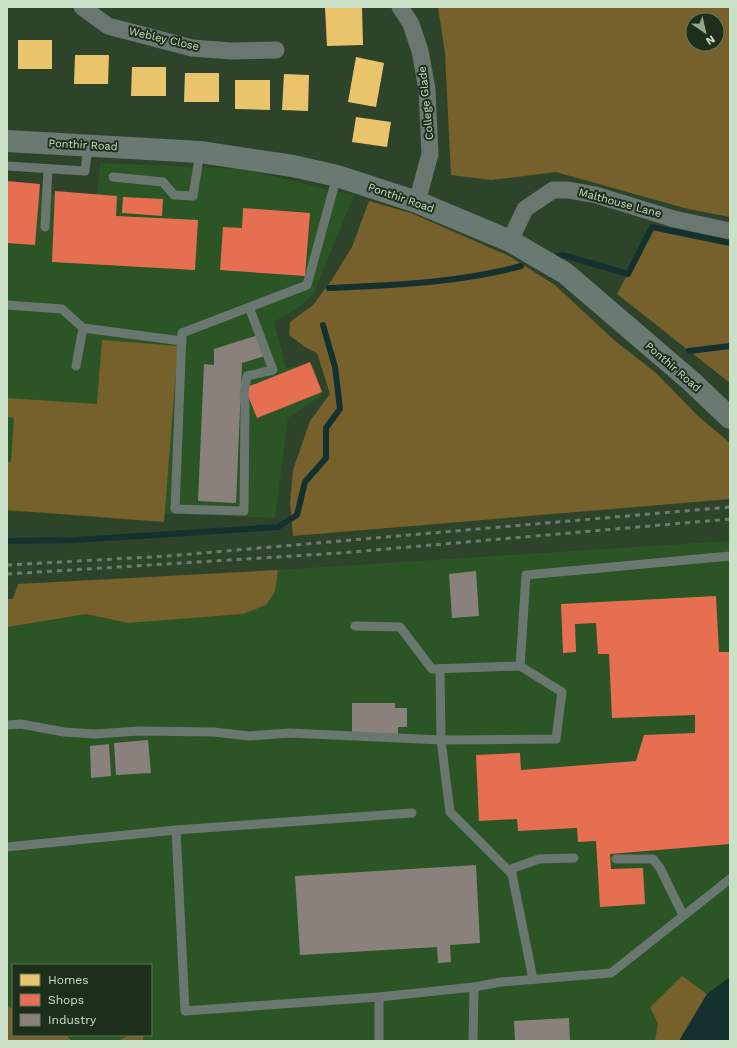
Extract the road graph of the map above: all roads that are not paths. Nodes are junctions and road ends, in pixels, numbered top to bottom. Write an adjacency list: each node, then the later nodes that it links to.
1 (82, 7): 3 (street, Webley Close)
2 (400, 7): 11 (street, College Glade)
3 (276, 50)
4 (7, 141): 5 (main road, Ponthir Road)
5 (88, 146): 6 (main road, Ponthir Road); 8 (lane)
6 (200, 152): 9 (main road, Ponthir Road); 10 (lane)
7 (7, 166): 8 (lane)
8 (48, 169): 12 (lane)
9 (337, 176): 11 (main road, Ponthir Road); 16 (lane)
10 (113, 177)
11 (417, 202): 14 (main road, Ponthir Road)
12 (45, 227)
13 (730, 231): 14 (street, Malthouse Lane)
14 (510, 241): 20 (main road, Ponthir Road)
15 (7, 305): 17 (lane)
16 (248, 308): 18 (lane); 18 (lane)
17 (83, 328): 18 (lane); 19 (lane)
18 (182, 341)
19 (76, 366)
20 (730, 418)
21 (730, 556): 23 (lane)
22 (355, 626): 24 (lane)
23 (520, 666): 24 (lane); 26 (lane)
24 (440, 669): 26 (lane)
25 (7, 725): 26 (lane)
26 (441, 740): 32 (lane)
27 (412, 813): 28 (lane)
28 (176, 830): 29 (lane); 37 (lane)
29 (7, 847)
30 (574, 858): 32 (lane)
31 (616, 859): 34 (lane)
32 (508, 870): 35 (lane)
33 (730, 879): 34 (lane)
34 (683, 915): 35 (lane)
35 (532, 979): 36 (lane)
36 (474, 987): 37 (lane); 39 (lane)
37 (379, 997): 38 (lane)
38 (379, 1041)
39 (473, 1041)

